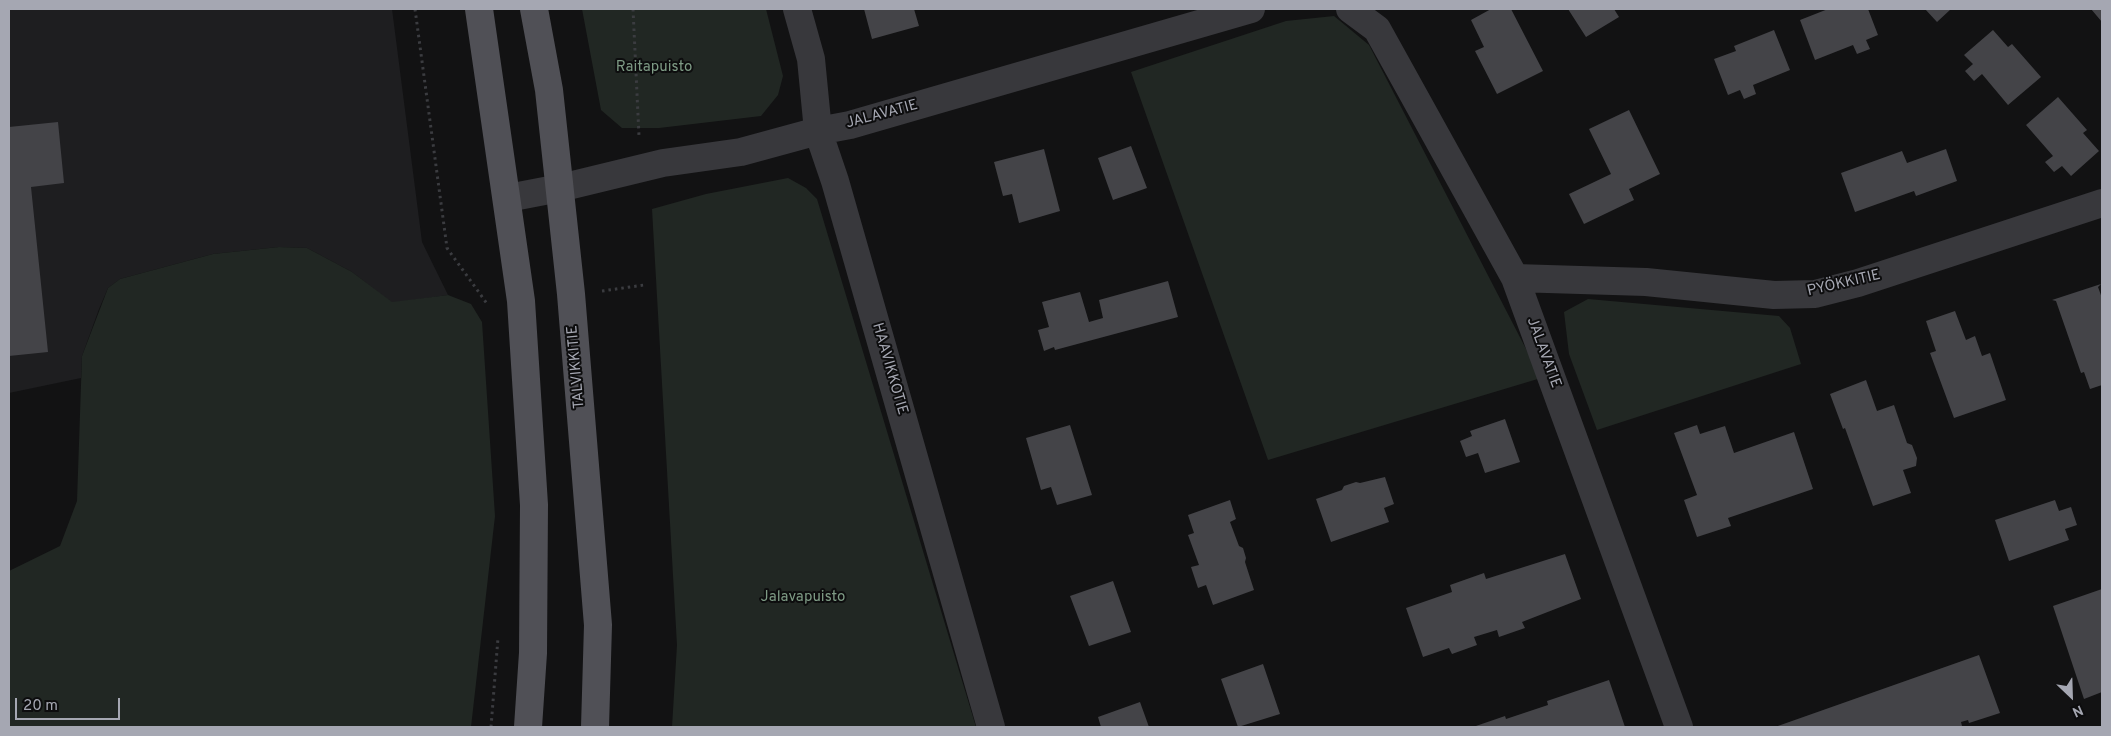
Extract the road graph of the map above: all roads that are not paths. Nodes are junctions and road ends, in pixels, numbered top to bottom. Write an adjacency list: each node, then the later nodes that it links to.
1 (479, 9): 8 (main road)
2 (534, 9): 7 (main road, TALVIKKITIE)
3 (797, 9): 6 (street, HAAVIKKOTIE)
4 (1251, 9): 6 (street, JALAVATIE)
5 (1350, 9): 10 (street, JALAVATIE)
6 (818, 131): 7 (street, JALAVATIE); 13 (street, HAAVIKKOTIE)
7 (560, 188): 8 (street, JALAVATIE); 12 (main road, TALVIKKITIE)
8 (508, 198): 11 (main road)
9 (2102, 203): 10 (street, PYÖKKITIE)
10 (1515, 278): 14 (street, JALAVATIE)
11 (528, 727)
12 (595, 727)
13 (991, 727)
14 (1679, 727)

